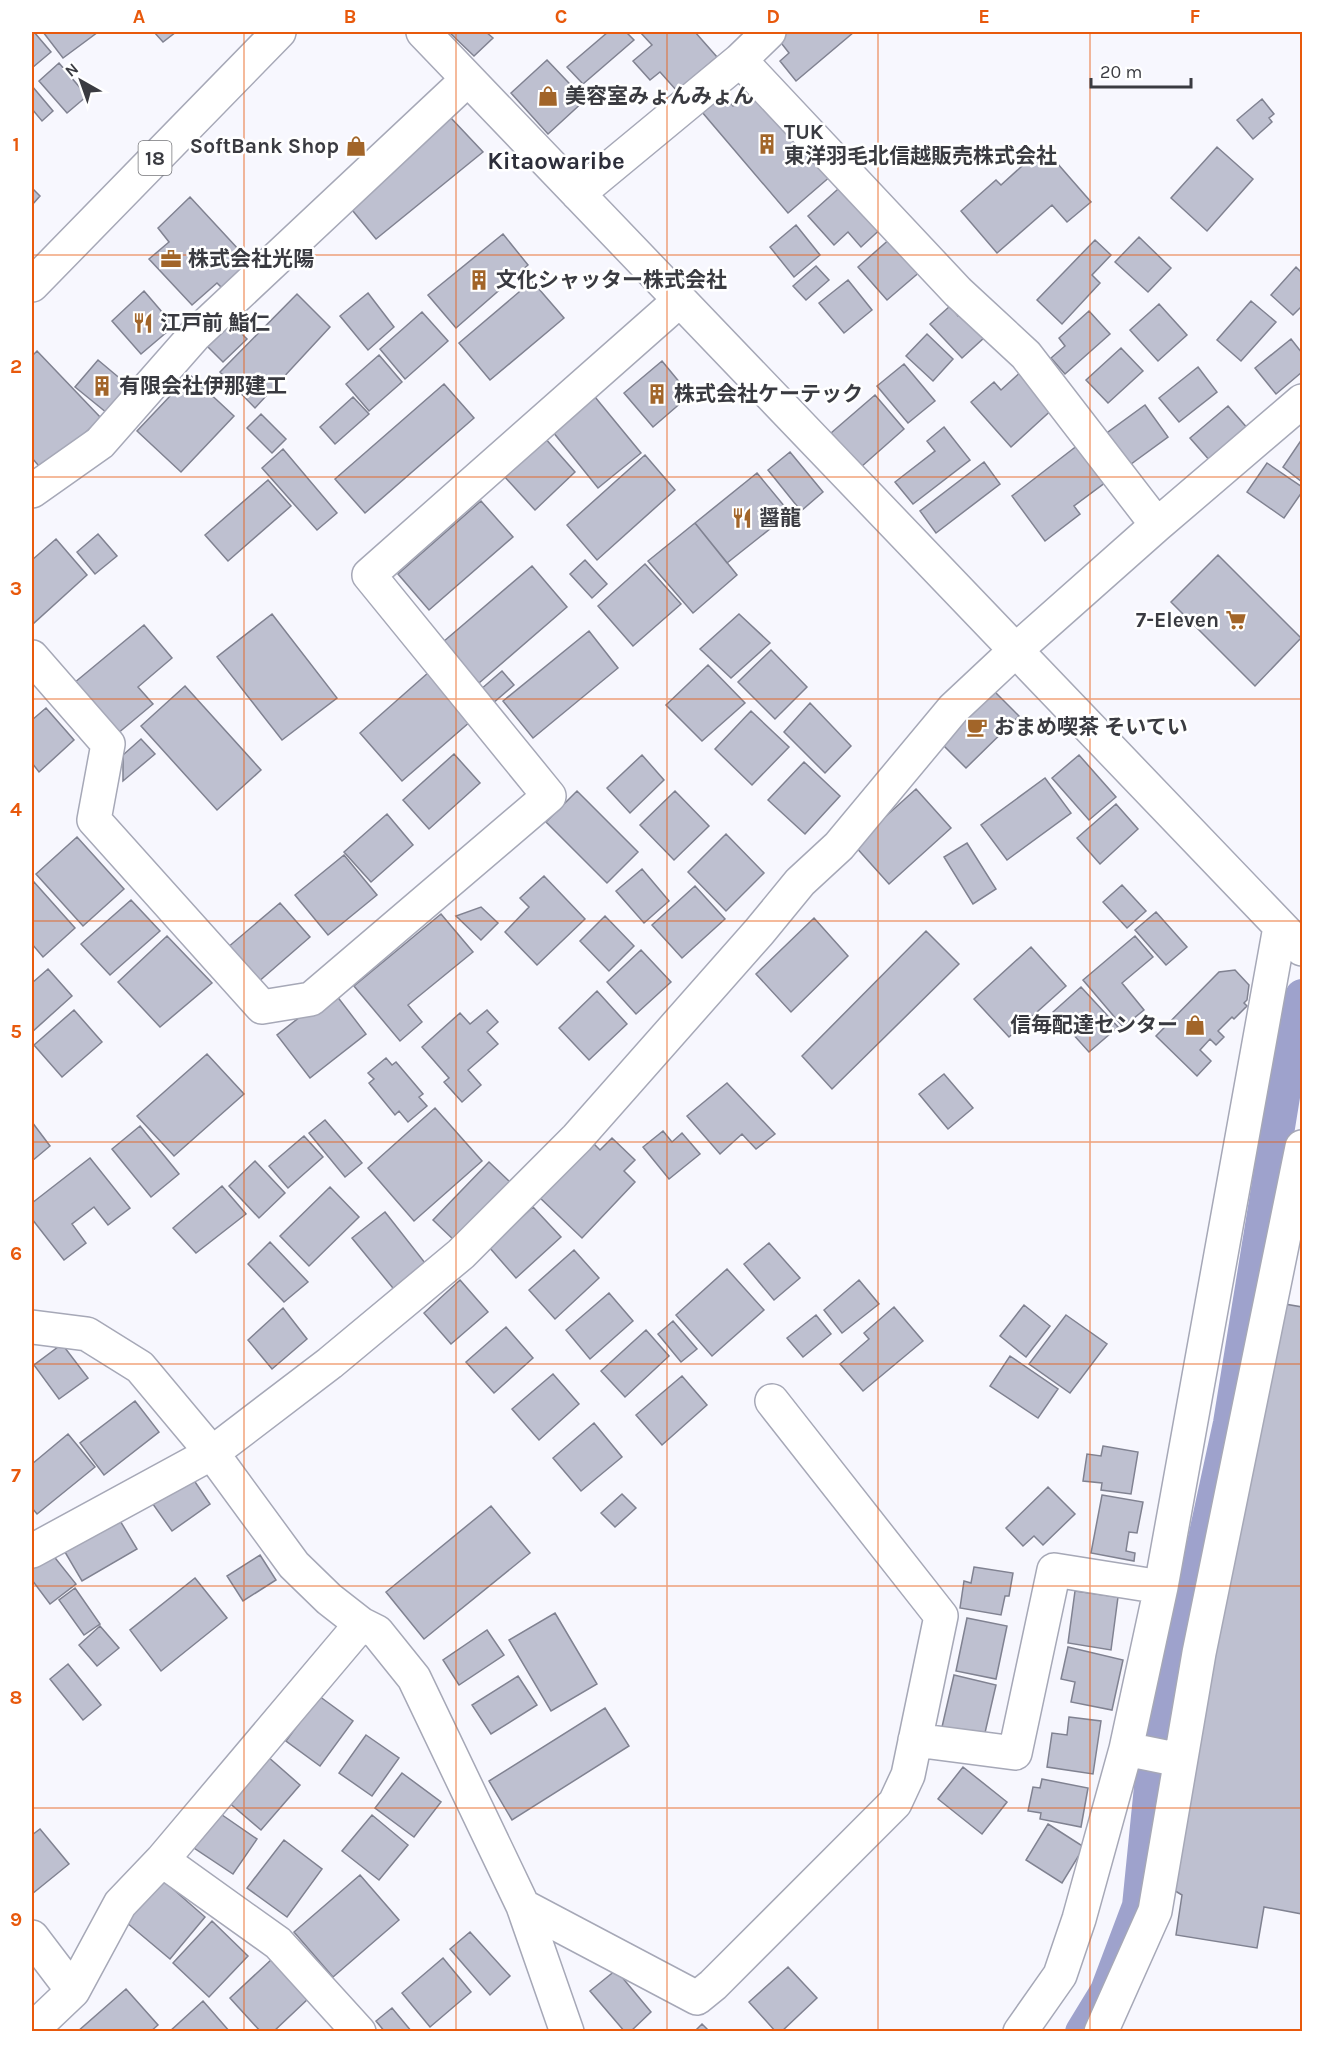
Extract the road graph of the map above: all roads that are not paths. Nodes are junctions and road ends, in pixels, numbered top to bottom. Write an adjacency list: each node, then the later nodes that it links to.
1 (279, 32): 7 (main road, 18)
2 (423, 32): 5 (main road)
3 (769, 32): 4 (main road)
4 (740, 60): 6 (main road); 11 (main road)
5 (468, 79): 6 (main road); 10 (main road)
6 (578, 194): 8 (main road)
7 (32, 285)
8 (680, 300): 12 (main road); 13 (main road)
9 (1302, 401): 11 (main road)
10 (32, 491)
11 (1157, 525): 12 (main road)
12 (1016, 650): 14 (main road); 18 (main road)
13 (32, 657)
14 (1292, 939): 20 (main road)
15 (1302, 1147): 24 (main road)
16 (32, 1327): 18 (main road)
17 (772, 1401): 22 (main road)
18 (212, 1453): 19 (main road); 21 (main road)
19 (32, 1551)
20 (1161, 1587): 22 (main road); 23 (main road)
21 (361, 1624): 25 (main road); 26 (main road)
22 (915, 1740): 26 (main road)
23 (1129, 1750): 24 (main road); 32 (main road)
24 (1175, 1760): 33 (main road)
25 (162, 1860): 28 (main road); 29 (main road)
26 (523, 1906): 31 (main road)
27 (32, 1937): 28 (main road)
28 (73, 1992): 30 (main road)
29 (346, 2027)
30 (32, 2031)
31 (567, 2031)
32 (1020, 2031)
33 (1101, 2031)

